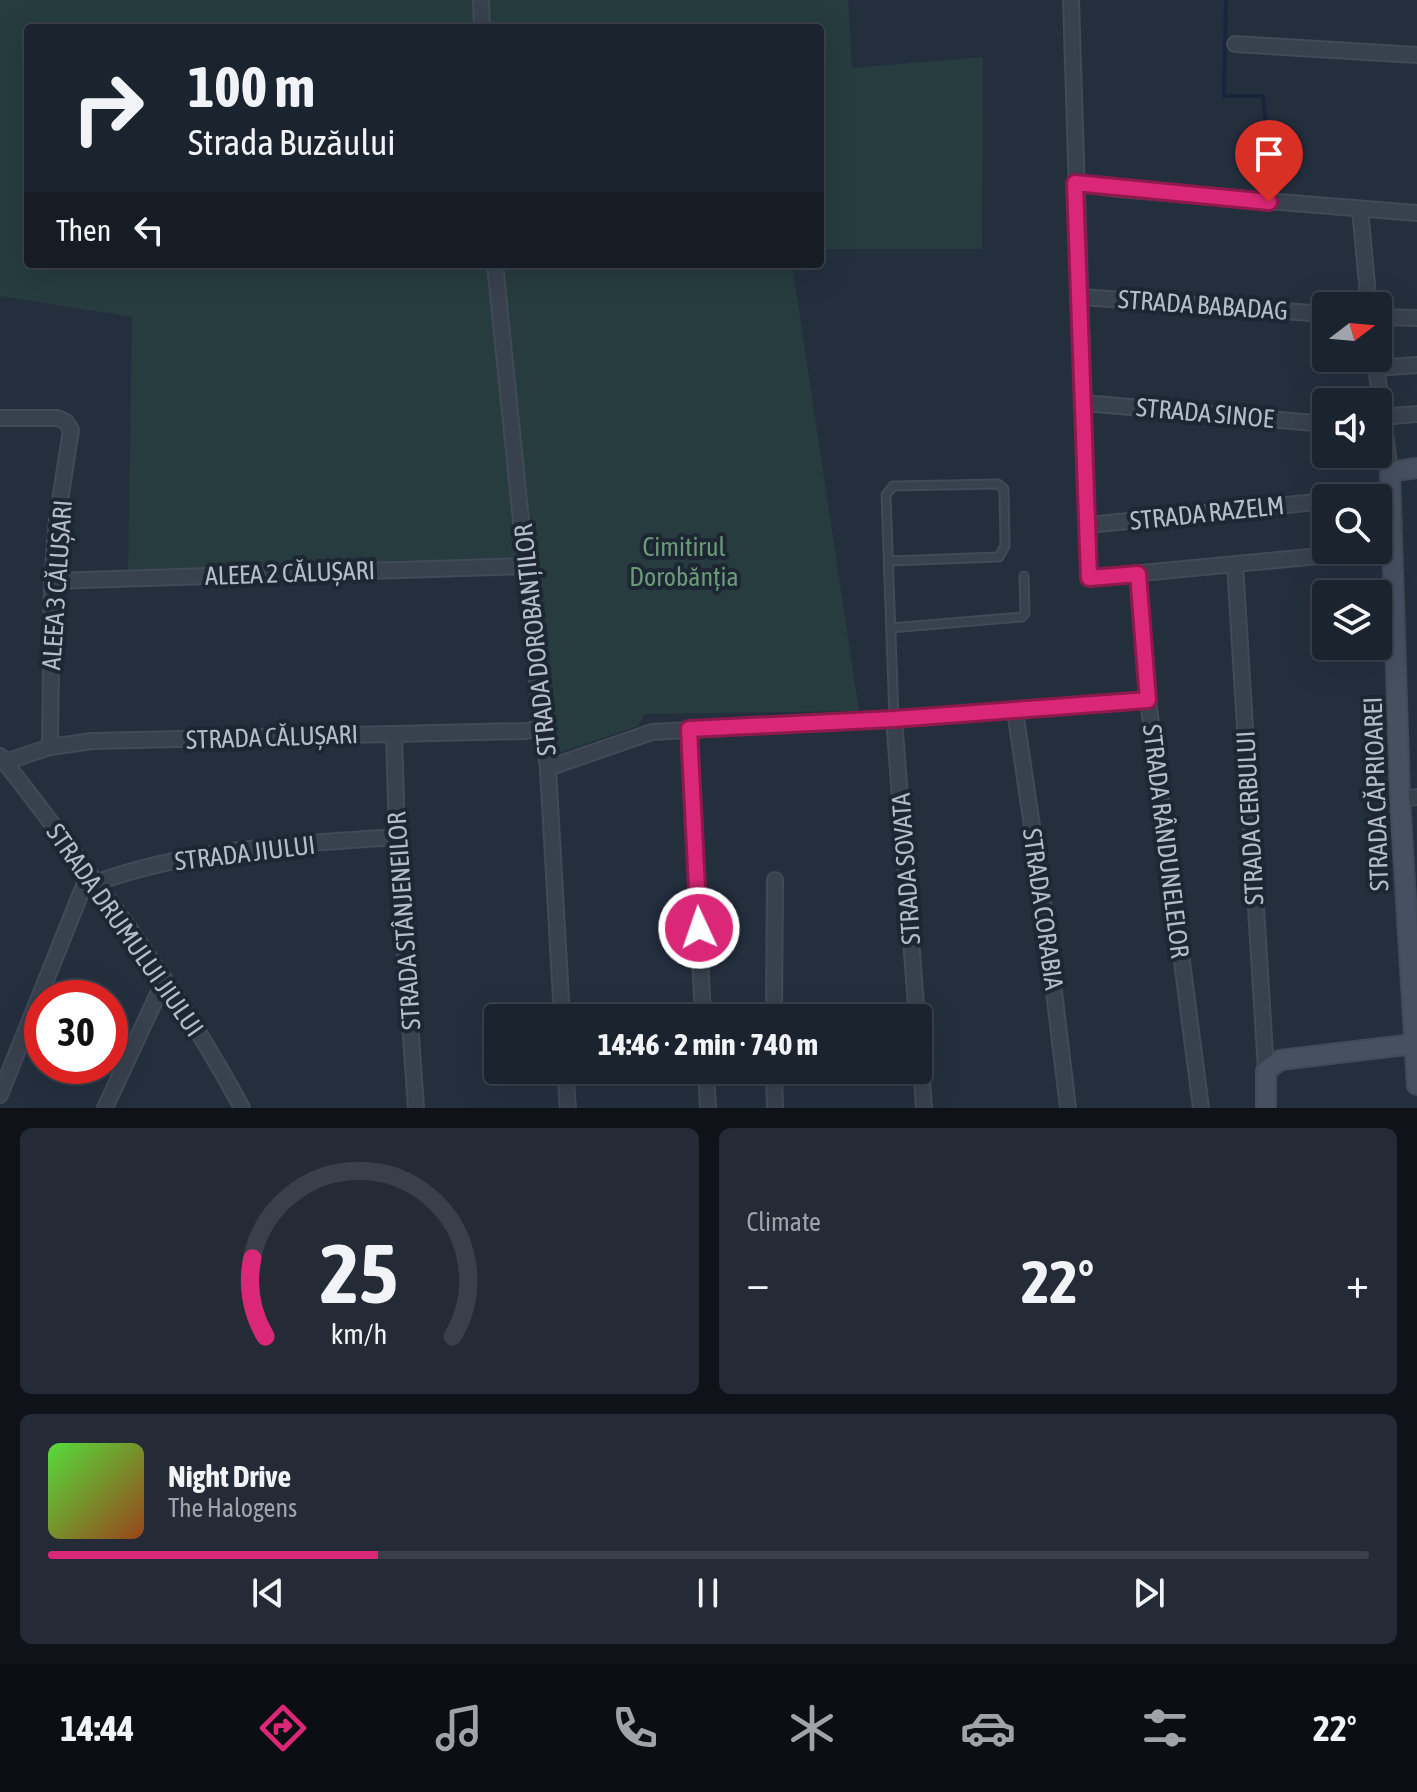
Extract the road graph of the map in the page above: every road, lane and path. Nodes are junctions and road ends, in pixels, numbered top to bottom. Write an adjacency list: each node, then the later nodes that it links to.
1 (481, 0): 3 (street)
2 (1071, 0): 6 (street)
3 (482, 24)
4 (1235, 44): 5 (street)
5 (1417, 55)
6 (1075, 183): 7 (street); 11 (street)
7 (1360, 209): 8 (street); 10 (street)
8 (1417, 213)
9 (495, 268): 32 (street, STRADA DOROBANȚILOR)
10 (1368, 292)
11 (1080, 297): 12 (street, STRADA BABADAG); 17 (street)
12 (1312, 313)
13 (1392, 317): 14 (street)
14 (1417, 318)
15 (1392, 364): 16 (street)
16 (1417, 365)
17 (1084, 403): 21 (street, STRADA SINOE); 28 (street)
18 (1417, 414): 20 (street)
19 (0, 418): 35 (street, ALEEA 3 CĂLUȘARI)
20 (1392, 422)
21 (1312, 423)
22 (1389, 468): 24 (street, STRADA CĂPRIOAREI)
23 (1417, 468): 24 (street)
24 (1390, 472): 25 (street, STRADA CĂPRIOAREI)
25 (1391, 484)
26 (1312, 502): 28 (street, STRADA RAZELM)
27 (1392, 522): 29 (street, STRADA CĂPRIOAREI)
28 (1088, 525): 33 (street)
29 (1393, 549): 31 (street); 46 (street, STRADA CĂPRIOAREI)
30 (889, 561): 30 (lane); 36 (lane)
31 (1235, 564): 33 (street); 56 (street, STRADA CERBULUI)
32 (527, 566): 35 (street, ALEEA 2 CĂLUȘARI); 40 (street, STRADA DOROBANȚILOR)
33 (1138, 574): 37 (street, STRADA RÂNDUNELELOR)
34 (1024, 576): 36 (lane)
35 (52, 581): 43 (street, ALEEA 3 CĂLUȘARI)
36 (891, 628): 39 (lane)
37 (1148, 700): 38 (street); 71 (street, STRADA RÂNDUNELELOR)
38 (1015, 711): 39 (street); 70 (street, STRADA CORABIA)
39 (894, 719): 41 (street); 54 (street, STRADA SOVATA)
40 (542, 728): 42 (street, STRADA CĂLUȘARI); 45 (street, STRADA DOROBANȚILOR)
41 (689, 729): 45 (street); 52 (street)
42 (394, 734): 43 (street, STRADA CĂLUȘARI); 47 (street, STRADA STÂNJENEILOR)
43 (50, 747): 44 (street, STRADA CĂLUȘARI)
44 (2, 759): 48 (street, STRADA DRUMULUI JIULUI)
45 (548, 768): 51 (street, STRADA DOROBANȚILOR)
46 (1409, 798): 55 (street, STRADA CĂPRIOAREI)
47 (397, 837): 48 (street, STRADA JIULUI); 65 (street, STRADA STÂNJENEILOR)
48 (92, 878): 50 (street, STRADA DRUMULUI JIULUI); 62 (street)
49 (775, 880): 53 (street)
50 (164, 981): 63 (street); 64 (street, STRADA DRUMULUI JIULUI)
51 (561, 1004)
52 (702, 1004)
53 (774, 1004)
54 (916, 1004)
55 (1414, 1044): 56 (street); 61 (street, STRADA CĂPRIOAREI)
56 (1266, 1071): 72 (street)
57 (566, 1084): 66 (street)
58 (707, 1084): 67 (street)
59 (774, 1084): 68 (street)
60 (922, 1084): 69 (street)
61 (1417, 1085)
62 (0, 1095)
63 (105, 1108)
64 (242, 1108)
65 (416, 1108)
66 (568, 1108)
67 (708, 1108)
68 (775, 1108)
69 (924, 1108)
70 (1068, 1108)
71 (1201, 1108)
72 (1266, 1108)

